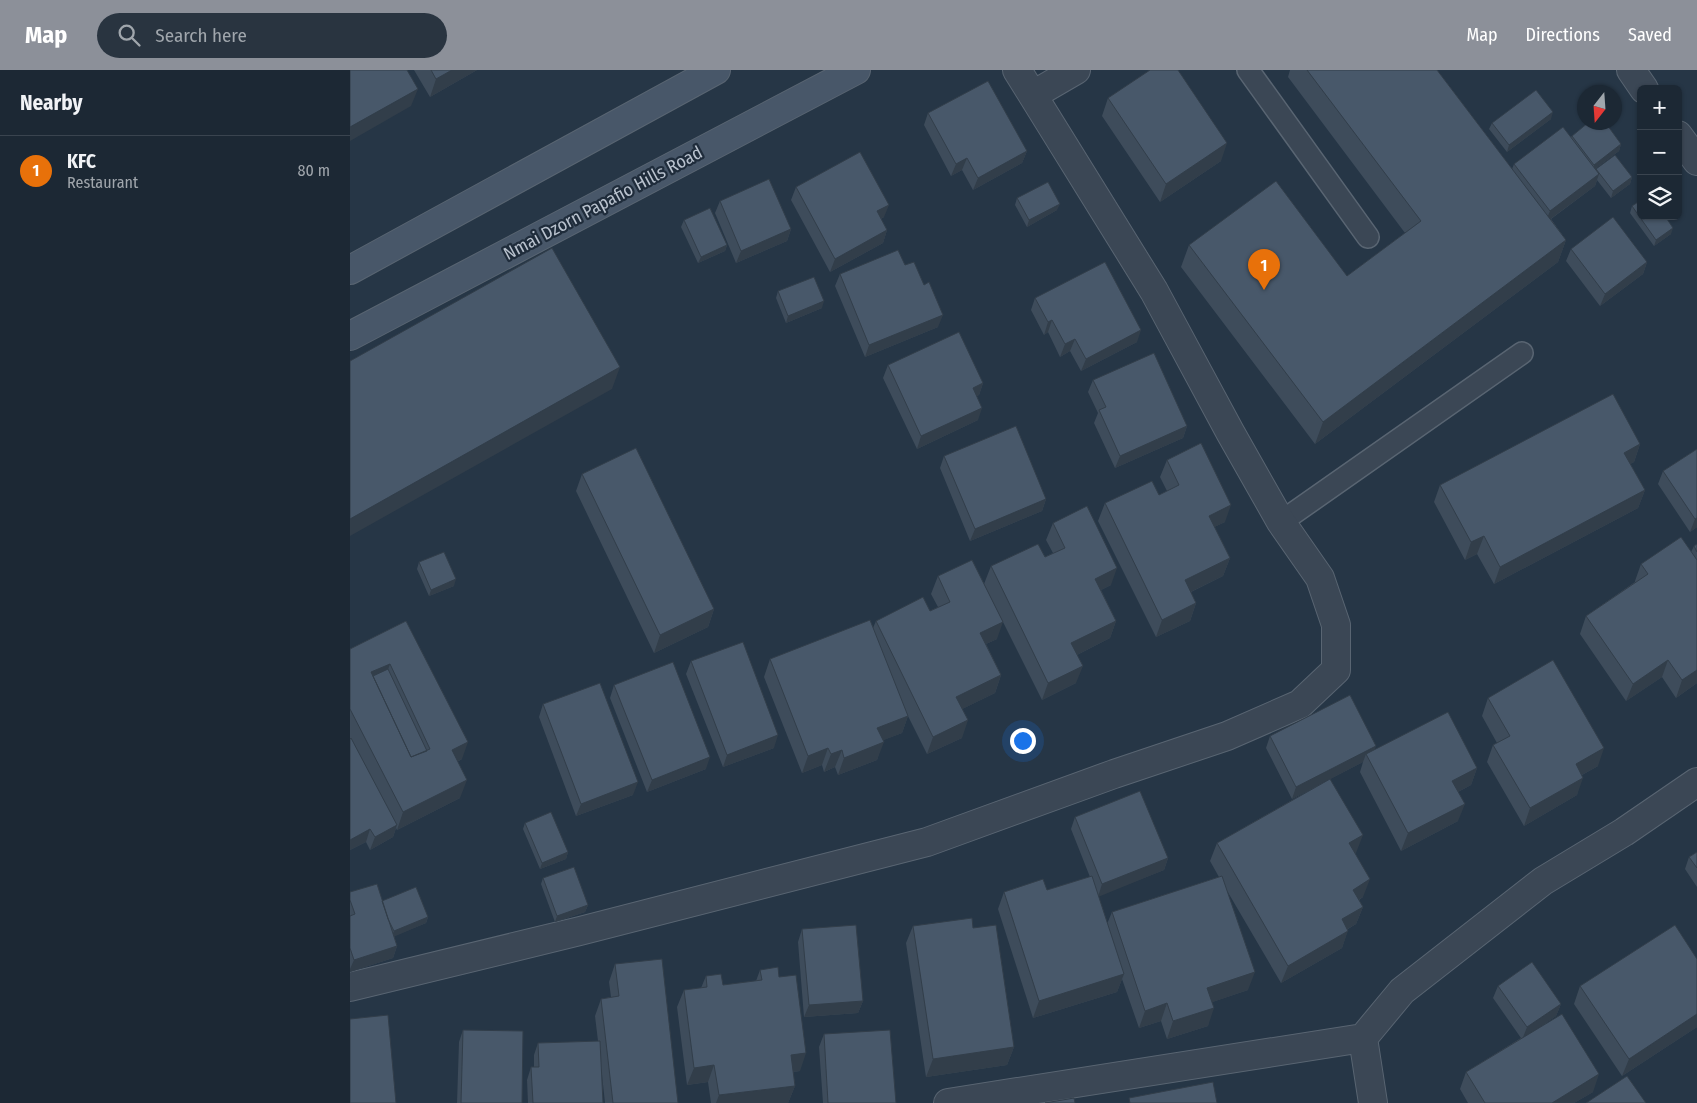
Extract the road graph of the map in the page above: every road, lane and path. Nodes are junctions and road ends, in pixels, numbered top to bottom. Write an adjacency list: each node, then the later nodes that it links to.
1 (716, 70): 12 (street)
2 (856, 70): 13 (street, Nmai Dzorn Papafio Hills Road)
3 (1017, 70): 8 (street)
4 (1076, 70): 8 (street)
5 (1248, 70): 11 (lane)
6 (1631, 70): 7 (street)
7 (1641, 85)
8 (1033, 95): 15 (street)
9 (1682, 141): 10 (street)
10 (1697, 161)
11 (1368, 237)
12 (350, 270)
13 (350, 336)
14 (1522, 353): 15 (lane)
15 (1281, 522): 17 (street)
16 (1697, 782): 18 (street)
17 (350, 987)
18 (1363, 1038): 19 (street); 20 (street)
19 (948, 1103)
20 (1372, 1103)

